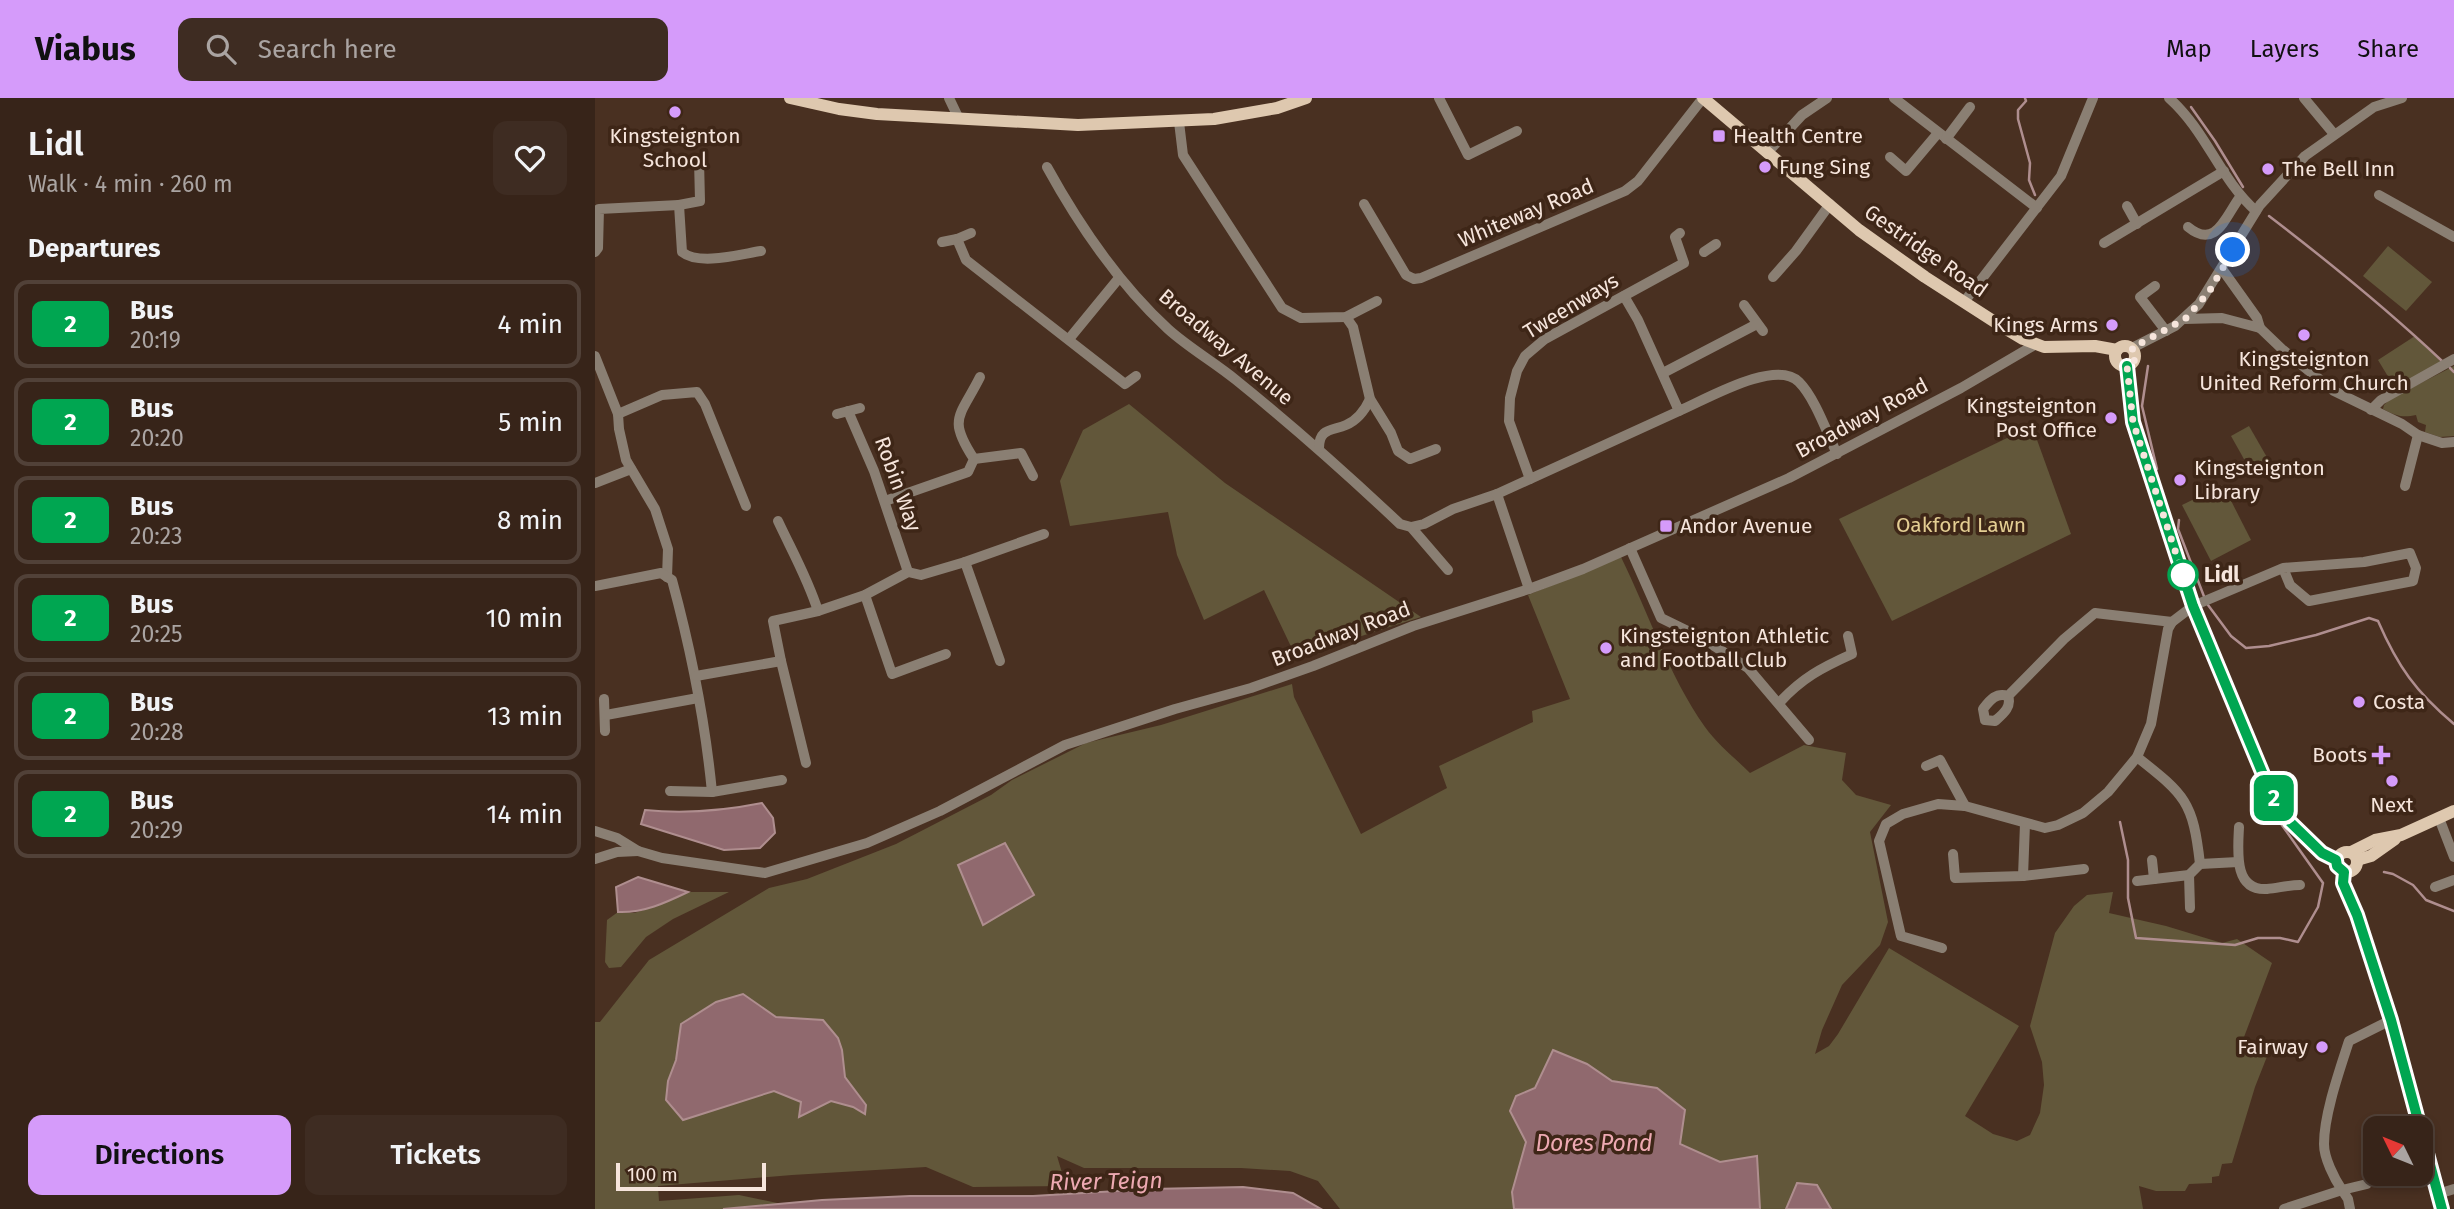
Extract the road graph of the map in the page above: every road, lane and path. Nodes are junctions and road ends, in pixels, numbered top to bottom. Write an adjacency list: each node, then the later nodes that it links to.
1 (949, 98): 14 (street)
2 (1306, 98): 15 (main road)
3 (1439, 98): 16 (street)
4 (1703, 98): 19 (main road, Gestridge Road); 26 (street, Whiteway Road)
5 (1827, 98): 19 (street)
6 (1894, 98): 18 (street)
7 (2304, 98): 17 (street)
8 (2402, 98): 12 (street)
9 (797, 99): 14 (main road)
10 (2088, 100): 30 (street)
11 (2176, 100): 23 (street)
12 (2382, 101): 17 (street)
13 (1970, 107): 18 (street)
14 (958, 117): 15 (main road)
15 (1179, 122): 52 (street)
16 (1517, 131)
17 (2334, 134): 31 (street)
18 (1942, 136): 20 (street); 30 (street)
19 (1767, 153): 27 (main road, Gestridge Road)
20 (1890, 157)
21 (699, 160): 28 (street)
22 (1047, 167): 46 (street, Broadway Avenue)
23 (2224, 172): 25 (street); 32 (street)
24 (2379, 195): 36 (street)
25 (2240, 197): 31 (street); 33 (street)
26 (1364, 204)
27 (1830, 204): 45 (street); 50 (main road, Gestridge Road)
28 (679, 205): 41 (street); 42 (street)
29 (2127, 206): 32 (street)
30 (2037, 208): 50 (street)
31 (2256, 211): 44 (street)
32 (2137, 224): 39 (street)
33 (2188, 228)
34 (971, 233): 37 (street)
35 (1680, 233): 43 (street)
36 (2454, 237)
37 (957, 239): 38 (street); 56 (street)
38 (942, 242)
39 (2104, 243)
40 (1716, 244): 43 (street, Tweenways)
41 (761, 251)
42 (595, 252)
43 (1684, 263): 48 (street, Tweenways)
44 (2222, 270): 53 (street); 54 (street)
45 (1773, 276)
46 (1119, 278): 56 (street); 73 (street, Broadway Avenue)
47 (2155, 286): 55 (street)
48 (1625, 296): 63 (street); 79 (street, Tweenways)
49 (1377, 301): 52 (street)
50 (1964, 302): 57 (main road, Gestridge Road)
51 (1744, 305): 63 (street)
52 (1346, 317): 66 (street)
53 (2185, 319): 54 (street); 55 (street)
54 (2260, 328): 68 (street)
55 (2166, 331): 58 (street)
56 (1069, 339): 64 (street)
57 (2036, 344): 59 (main road); 75 (street, Broadway Road)
58 (2132, 348): 59 (main road); 62 (main road)
59 (2117, 350): 62 (main road)
60 (595, 356): 70 (street)
61 (2454, 359): 68 (street)
62 (2127, 366): 97 (main road)
63 (1663, 373): 69 (street)
64 (1136, 376)
65 (980, 377): 76 (street)
66 (1370, 399): 73 (street); 74 (street)
67 (860, 408): 83 (street, Robin Way)
68 (2371, 410): 71 (street)
69 (1679, 411): 75 (street); 79 (street)
70 (618, 414): 77 (street); 84 (street)
71 (2418, 435): 72 (street); 81 (street)
72 (2454, 442)
73 (1319, 448): 86 (street, Broadway Avenue)
74 (1436, 449)
75 (1837, 454): 88 (street, Broadway Road)
76 (974, 459): 78 (street); 83 (street)
77 (631, 469): 80 (street); 93 (street)
78 (1033, 476)
79 (1530, 479): 82 (street)
80 (595, 482)
81 (2405, 486)
82 (1497, 494): 86 (street); 95 (street)
83 (885, 501): 92 (street, Robin Way)
84 (746, 506)
85 (778, 521): 98 (street)
86 (1411, 527): 91 (street, Broadway Avenue)
87 (1044, 534): 89 (street)
88 (1630, 548): 95 (street, Broadway Road); 108 (street)
89 (965, 562): 92 (street); 102 (street)
90 (2283, 568): 90 (street); 97 (street)
91 (1448, 570)
92 (908, 572): 96 (street)
93 (667, 577): 94 (street); 104 (street)
94 (595, 586)
95 (1529, 589): 124 (street, Broadway Road)
96 (865, 595): 98 (street); 101 (street)
97 (2197, 604): 99 (street); 129 (main road)
98 (818, 611): 103 (street)
99 (2172, 622): 105 (street); 112 (street)
100 (1848, 636): 108 (street)
101 (946, 654)
102 (1000, 661)
103 (781, 662): 104 (street); 113 (street)
104 (696, 676): 106 (street)
105 (2008, 696)
106 (698, 698): 109 (street); 117 (street)
107 (604, 699): 109 (street)
108 (1779, 703): 111 (street)
109 (605, 715): 110 (street)
110 (605, 731)
111 (1809, 740)
112 (2137, 757): 121 (street); 131 (street)
113 (806, 764)
114 (1926, 766): 118 (street)
115 (782, 780): 117 (street)
116 (670, 791): 117 (street)
117 (712, 792)
118 (1965, 806): 121 (street); 141 (street)
119 (2454, 811): 120 (main road)
120 (2439, 818): 126 (street); 129 (main road)
121 (2025, 824): 134 (street)
122 (2239, 827): 130 (street)
123 (595, 831): 124 (street, Broadway Road)
124 (638, 851): 127 (street, Broadway Road)
125 (1953, 854): 134 (street)
126 (2454, 857)
127 (595, 859)
128 (2152, 860): 135 (street)
129 (2347, 861): 142 (main road)
130 (2238, 862): 131 (street); 138 (street)
131 (2200, 864): 133 (street)
132 (2084, 869): 134 (street)
133 (2189, 875): 135 (street); 140 (street)
134 (2023, 876)
135 (2154, 879): 137 (street)
136 (2454, 880): 139 (street)
137 (2137, 881)
138 (2301, 884)
139 (2435, 887)
140 (2190, 908)
141 (1942, 948)
142 (2391, 1020): 145 (street); 146 (main road)
143 (2363, 1185): 145 (street)
144 (2454, 1189): 146 (street)
145 (2342, 1190): 147 (street); 149 (street)
146 (2438, 1194): 150 (main road)
147 (2302, 1206): 148 (street)
148 (2284, 1209)
149 (2350, 1209)
150 (2442, 1209)

